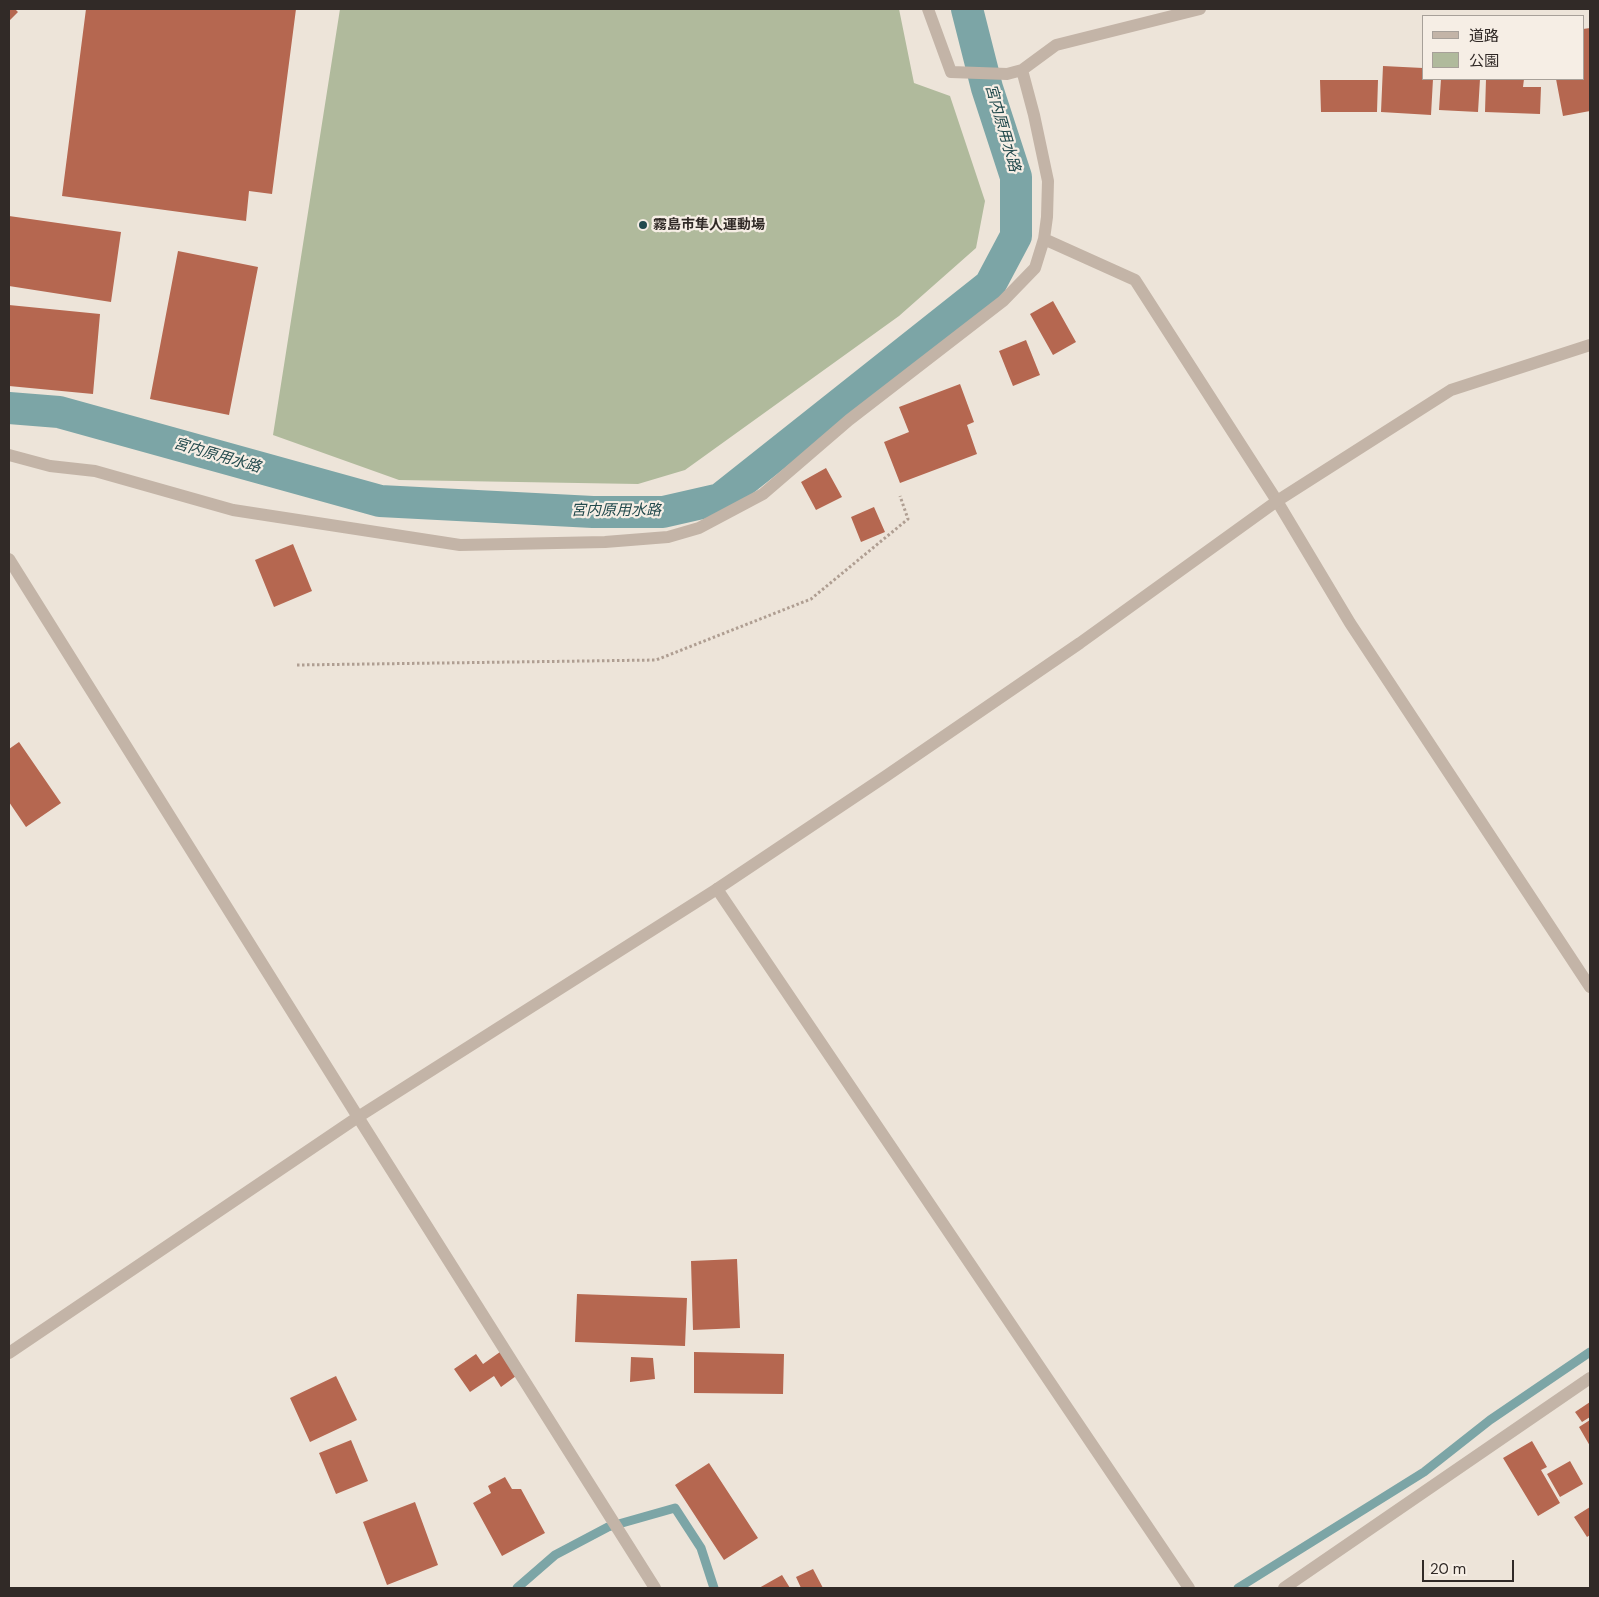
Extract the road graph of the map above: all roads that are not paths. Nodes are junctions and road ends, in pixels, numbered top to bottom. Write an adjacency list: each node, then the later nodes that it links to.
1 (928, 9): 3 (street)
2 (1200, 9): 3 (street)
3 (1022, 70): 4 (street)
4 (1044, 239): 6 (street); 7 (street)
5 (1590, 345): 7 (street)
6 (9, 456)
7 (1277, 501): 9 (street); 10 (street)
8 (9, 559): 11 (street)
9 (717, 889): 11 (street); 15 (street)
10 (1590, 987)
11 (358, 1117): 12 (street); 14 (street)
12 (9, 1353)
13 (1590, 1378): 16 (street)
14 (655, 1588)
15 (1189, 1588)
16 (1284, 1588)

